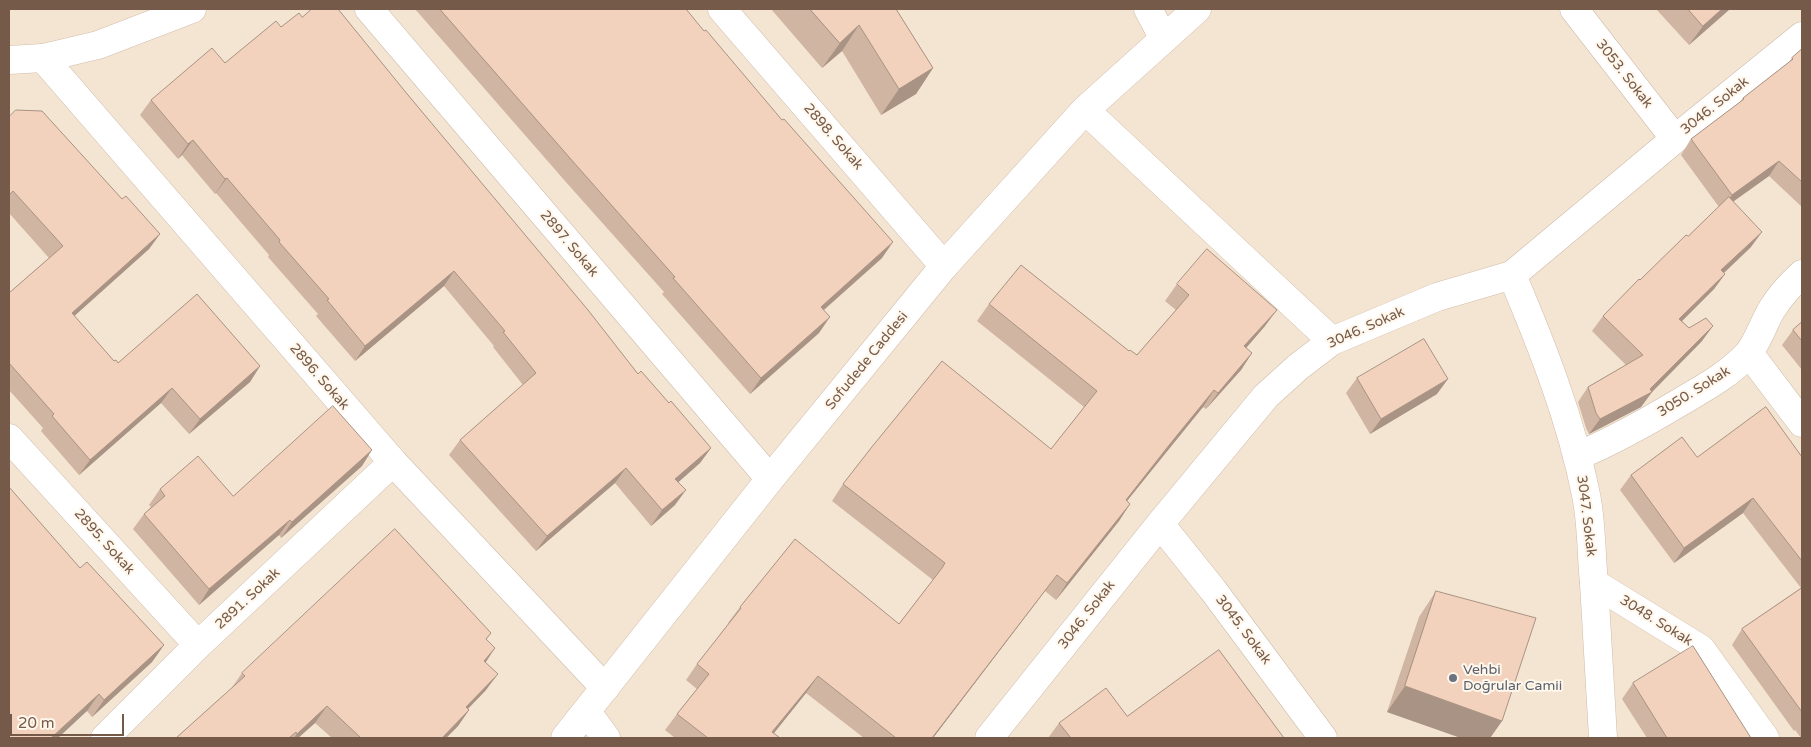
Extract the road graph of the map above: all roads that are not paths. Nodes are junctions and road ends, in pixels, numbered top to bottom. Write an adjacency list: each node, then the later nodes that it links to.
1 (192, 9): 9 (street)
2 (369, 9): 22 (street, 2897. Sokak)
3 (722, 9): 13 (street, 2898. Sokak)
4 (1148, 9): 8 (street)
5 (1197, 9): 8 (street, Sofudede Caddesi)
6 (1574, 9): 12 (street, 3053. Sokak)
7 (1802, 36): 12 (street, 3046. Sokak)
8 (1164, 40): 11 (street, Sofudede Caddesi)
9 (43, 58): 10 (street); 21 (street, 2896. Sokak)
10 (9, 60)
11 (1084, 110): 13 (street, Sofudede Caddesi); 16 (street)
12 (1675, 139): 15 (street, 3046. Sokak)
13 (944, 266): 22 (street, Sofudede Caddesi)
14 (1802, 274): 17 (street, 3050. Sokak)
15 (1512, 275): 16 (street, 3046. Sokak); 20 (street, 3047. Sokak)
16 (1332, 340): 23 (street, 3046. Sokak)
17 (1748, 353): 18 (street); 20 (street, 3050. Sokak)
18 (1802, 423)
19 (9, 438): 25 (street, 2895. Sokak)
20 (1577, 456): 24 (street, 3047. Sokak)
21 (393, 462): 25 (street, 2891. Sokak); 26 (street, 2896. Sokak)
22 (770, 479): 26 (street, Sofudede Caddesi)
23 (1160, 524): 31 (street, 3046. Sokak); 32 (street, 3045. Sokak)
24 (1594, 583): 33 (street, 3047. Sokak); 34 (street, 3048. Sokak)
25 (198, 646): 28 (street, 2891. Sokak)
26 (605, 688): 27 (street, Sofudede Caddesi)
27 (587, 712): 29 (street, Sofudede Caddesi); 30 (street)
28 (105, 738)
29 (565, 738)
30 (606, 738)
31 (989, 738)
32 (1323, 738)
33 (1603, 738)
34 (1766, 738)

